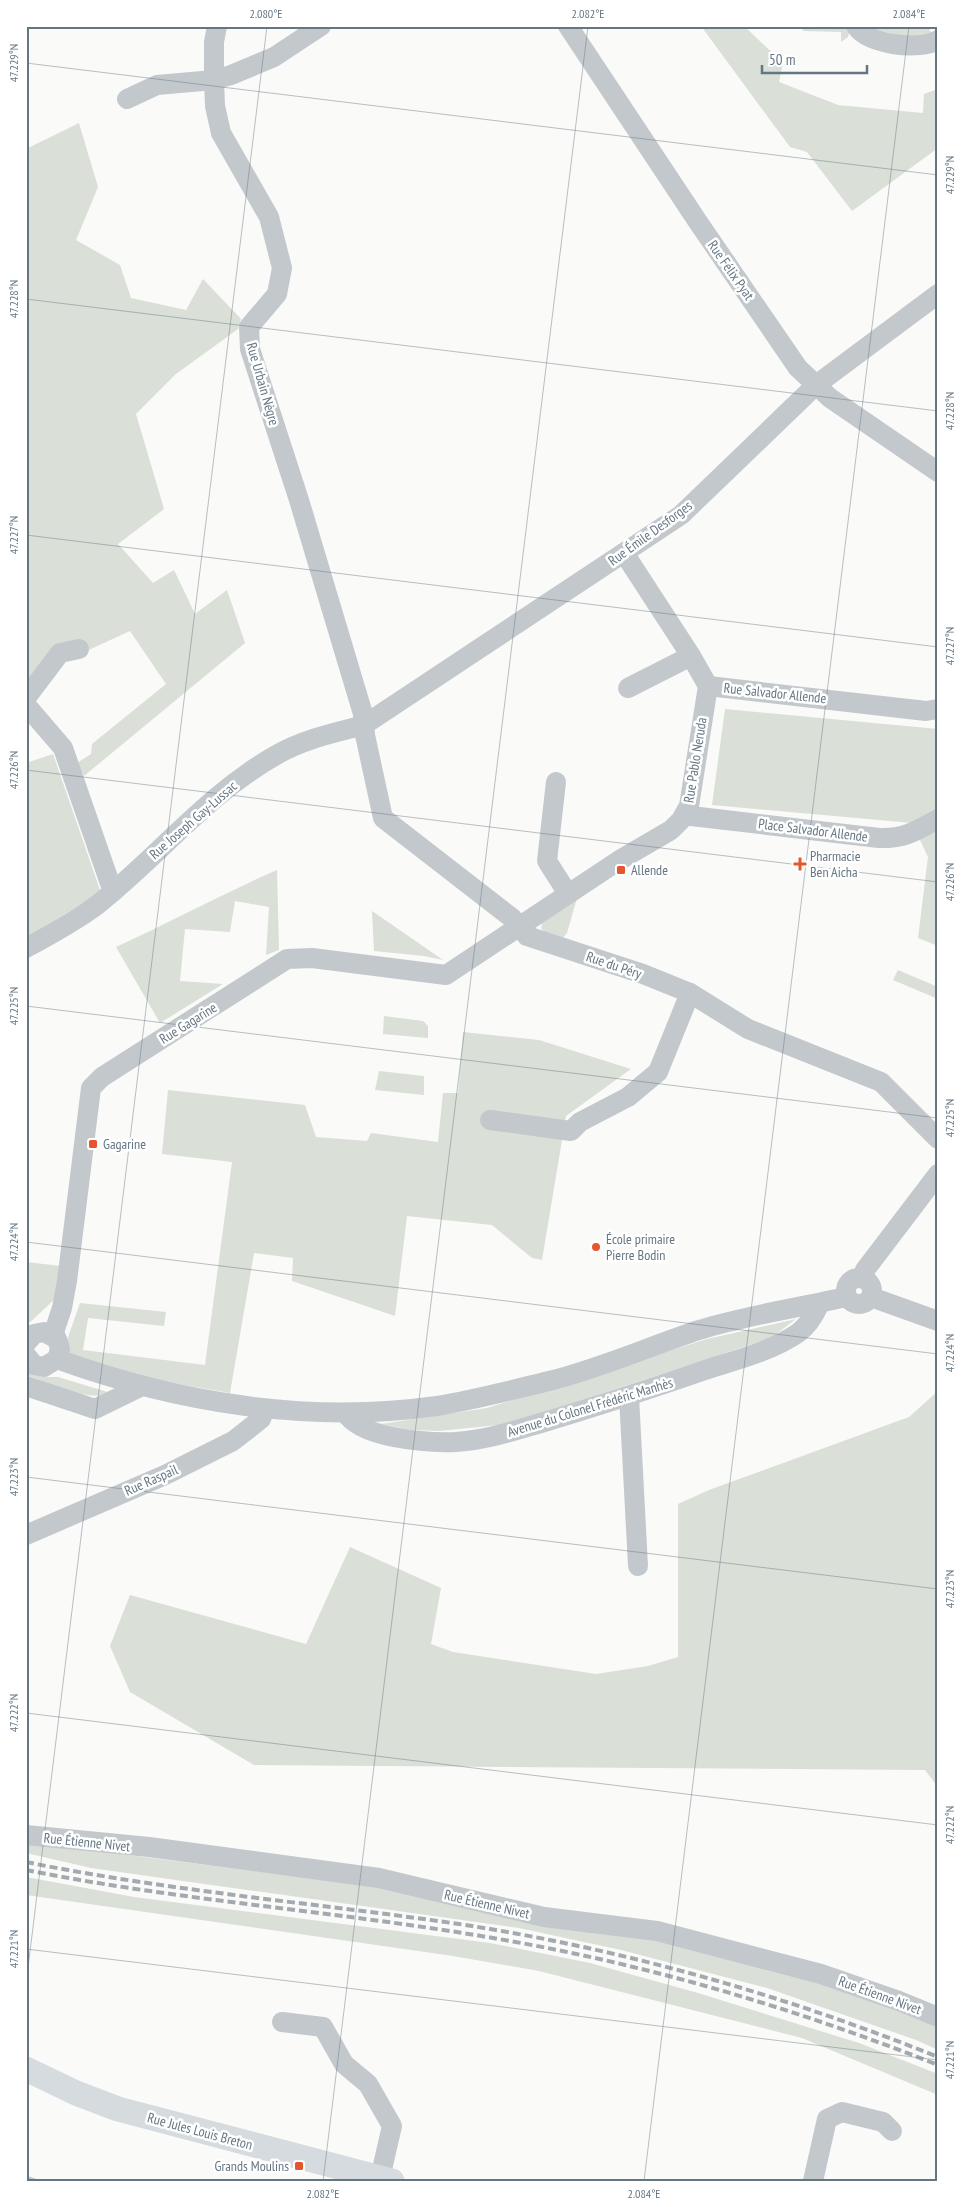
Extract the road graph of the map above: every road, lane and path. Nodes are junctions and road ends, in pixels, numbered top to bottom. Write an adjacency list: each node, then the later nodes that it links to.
1 (217, 26): 6 (street, Rue Urbain Nègre)
2 (321, 26): 6 (street)
3 (568, 26): 9 (street, Rue Félix Pyat)
4 (856, 26): 5 (street)
5 (938, 40)
6 (214, 80): 7 (street); 19 (street, Rue Urbain Nègre)
7 (128, 99)
8 (938, 294): 9 (street, Rue Émile Desforges)
9 (816, 385): 10 (street, Rue Félix Pyat); 11 (street, Rue Émile Desforges)
10 (938, 472)
11 (624, 553): 13 (street, Rue Salvador Allende); 19 (street, Rue Émile Desforges)
12 (80, 649): 16 (street)
13 (691, 656): 14 (street, Rue Salvador Allende); 15 (street)
14 (708, 686): 18 (street, Rue Salvador Allende); 21 (street, Rue Pablo Neruda)
15 (628, 688)
16 (26, 698)
17 (26, 705): 23 (street)
18 (938, 709)
19 (364, 725): 23 (street, Rue Joseph Gay-Lussac); 25 (street, Rue du Péry)
20 (556, 782): 24 (street)
21 (685, 813): 22 (street, Place Salvador Allende); 24 (street, Rue Pablo Neruda)
22 (938, 819)
23 (113, 892): 26 (street, Rue Joseph Gay-Lussac)
24 (568, 894): 25 (street, Rue Pablo Neruda)
25 (520, 926): 27 (street, Rue du Péry); 34 (street, Rue Gagarine)
26 (26, 948)
27 (690, 993): 28 (street); 29 (street, Rue du Péry)
28 (490, 1120)
29 (938, 1139)
30 (938, 1174): 31 (street)
31 (866, 1282): 32 (street); 33 (street)
32 (820, 1303): 40 (street, Avenue du Colonel Frédéric Manhès); 42 (street)
33 (938, 1321)
34 (53, 1335): 35 (street); 37 (street)
35 (26, 1343)
36 (26, 1355): 37 (street)
37 (57, 1359): 39 (street)
38 (26, 1386): 39 (street)
39 (140, 1387): 41 (street)
40 (629, 1396): 42 (street, Avenue du Colonel Frédéric Manhès); 44 (street)
41 (265, 1410): 42 (street); 43 (street, Rue Raspail)
42 (346, 1413)
43 (26, 1535)
44 (638, 1566)
45 (26, 1835): 46 (street, Rue Étienne Nivet)
46 (938, 2017)
47 (282, 2022): 50 (street)
48 (26, 2069): 50 (main road, Rue Jules Louis Breton)
49 (892, 2131): 51 (street)
50 (386, 2179)
51 (813, 2181)

